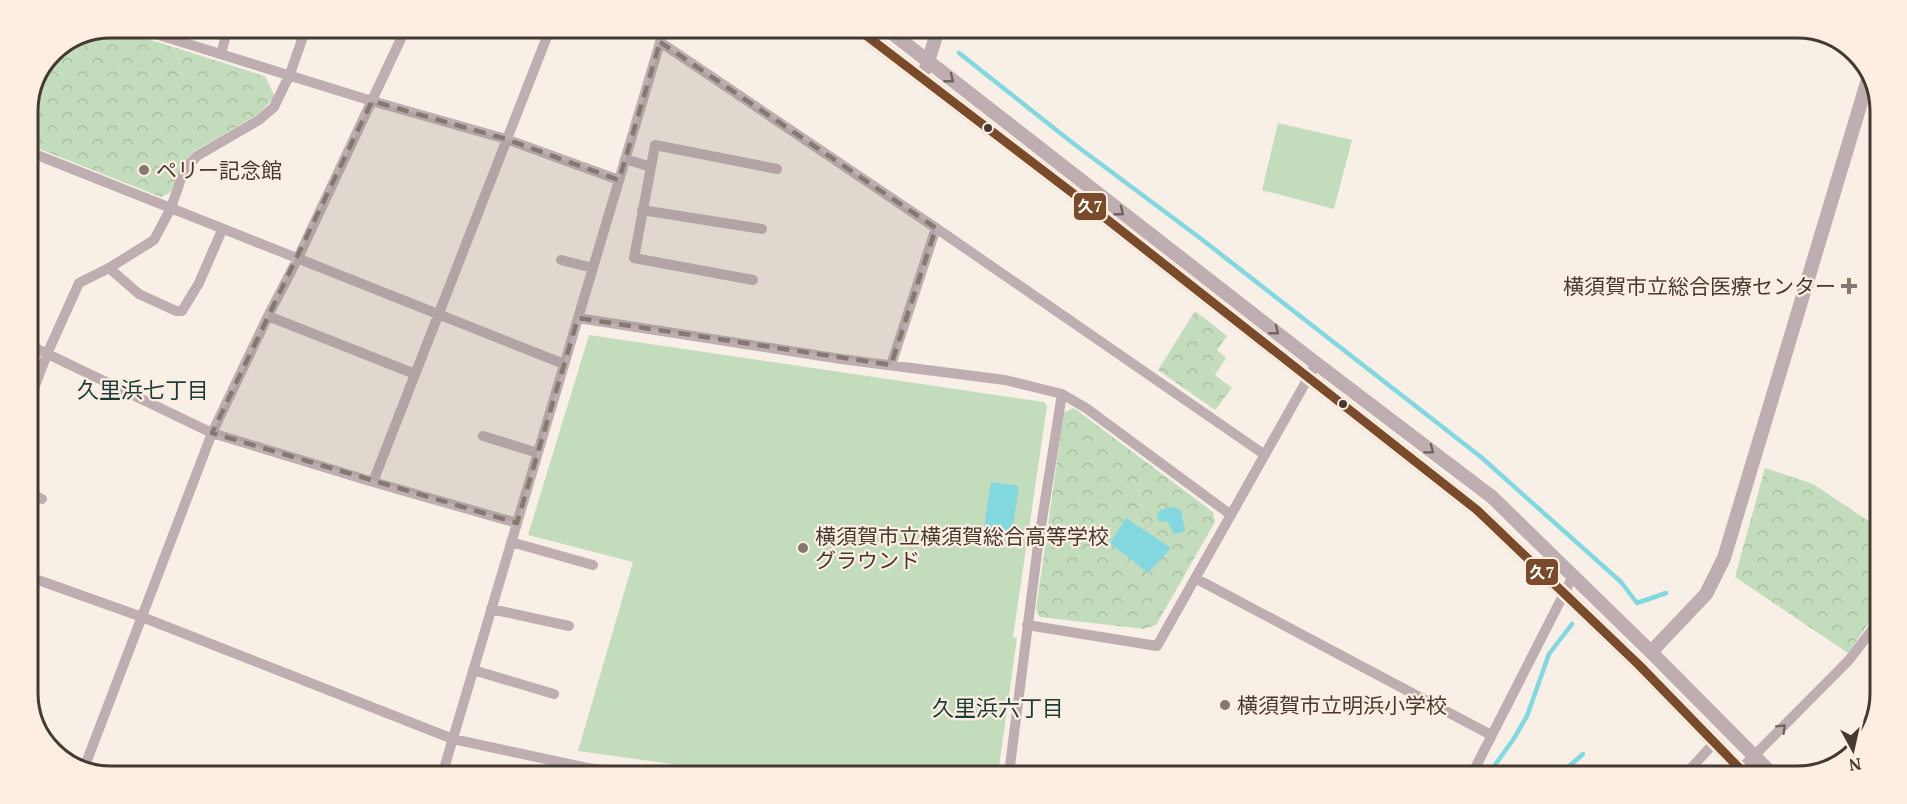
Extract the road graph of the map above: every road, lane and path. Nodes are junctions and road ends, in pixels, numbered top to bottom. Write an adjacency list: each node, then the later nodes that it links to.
1 (166, 37): 11 (street)
2 (225, 37): 11 (street)
3 (303, 37): 13 (street)
4 (402, 37): 16 (street)
5 (547, 37): 17 (street)
6 (662, 37): 10 (street)
7 (867, 37): 14 (street)
8 (897, 37): 12 (street)
9 (936, 37): 12 (street)
10 (660, 42): 19 (street); 25 (street)
11 (221, 54): 13 (street)
12 (928, 62): 14 (street); 39 (street, one-way to 39)
13 (290, 74): 16 (street); 23 (street)
14 (921, 78): 42 (street)
15 (1866, 87): 65 (street)
16 (372, 101): 17 (street); 28 (street)
17 (506, 139): 22 (street); 33 (street)
18 (38, 155): 23 (street)
19 (625, 159): 20 (street); 22 (street)
20 (651, 167): 21 (street); 24 (street)
21 (777, 169)
22 (619, 180): 31 (street)
23 (171, 208): 27 (street); 30 (street)
24 (642, 210): 26 (street); 32 (street)
25 (936, 228): 40 (street); 48 (street)
26 (762, 229)
27 (222, 230): 28 (street); 30 (street)
28 (298, 258): 33 (street); 34 (street)
29 (561, 260): 31 (street)
30 (109, 268): 37 (street)
31 (593, 268): 35 (street)
32 (753, 280)
33 (438, 315): 38 (street); 41 (street)
34 (268, 316): 41 (street); 45 (street)
35 (578, 318): 38 (street); 40 (street)
36 (38, 350): 37 (street)
37 (47, 354): 43 (street); 45 (street)
38 (564, 364): 47 (street)
39 (1316, 364): 42 (street); 56 (street, one-way to 56)
40 (891, 365): 44 (street)
41 (415, 374): 49 (street)
42 (1309, 377): 48 (street); 59 (street)
43 (38, 378)
44 (1062, 394): 52 (street); 62 (street)
45 (212, 433): 49 (street); 61 (street)
46 (483, 436): 47 (street)
47 (538, 453): 53 (street)
48 (1265, 455): 52 (street)
49 (373, 482): 53 (street)
50 (38, 497): 51 (street)
51 (42, 499)
52 (1231, 515): 57 (street)
53 (517, 523): 54 (street)
54 (511, 542): 55 (street); 60 (street)
55 (593, 565)
56 (1573, 576): 59 (street); 65 (street)
57 (1195, 578): 62 (street); 69 (street)
58 (38, 580): 61 (street)
59 (1564, 592): 66 (street); 69 (street)
60 (491, 609): 63 (street); 67 (street)
61 (142, 616): 70 (street); 73 (street)
62 (1027, 625): 76 (street)
63 (569, 626)
64 (1870, 633): 72 (street, one-way to 64)
65 (1651, 652): 66 (street); 72 (street)
66 (1639, 665): 71 (street)
67 (473, 670): 68 (street); 70 (street)
68 (554, 694)
69 (1491, 735): 77 (street)
70 (453, 740): 74 (street); 75 (street)
71 (1714, 743): 78 (street); 79 (street)
72 (1754, 757): 80 (street); 81 (street)
73 (86, 762)
74 (445, 766)
75 (577, 766)
76 (1010, 766)
77 (1476, 766)
78 (1693, 766)
79 (1737, 766)
80 (1748, 766)
81 (1763, 766)

